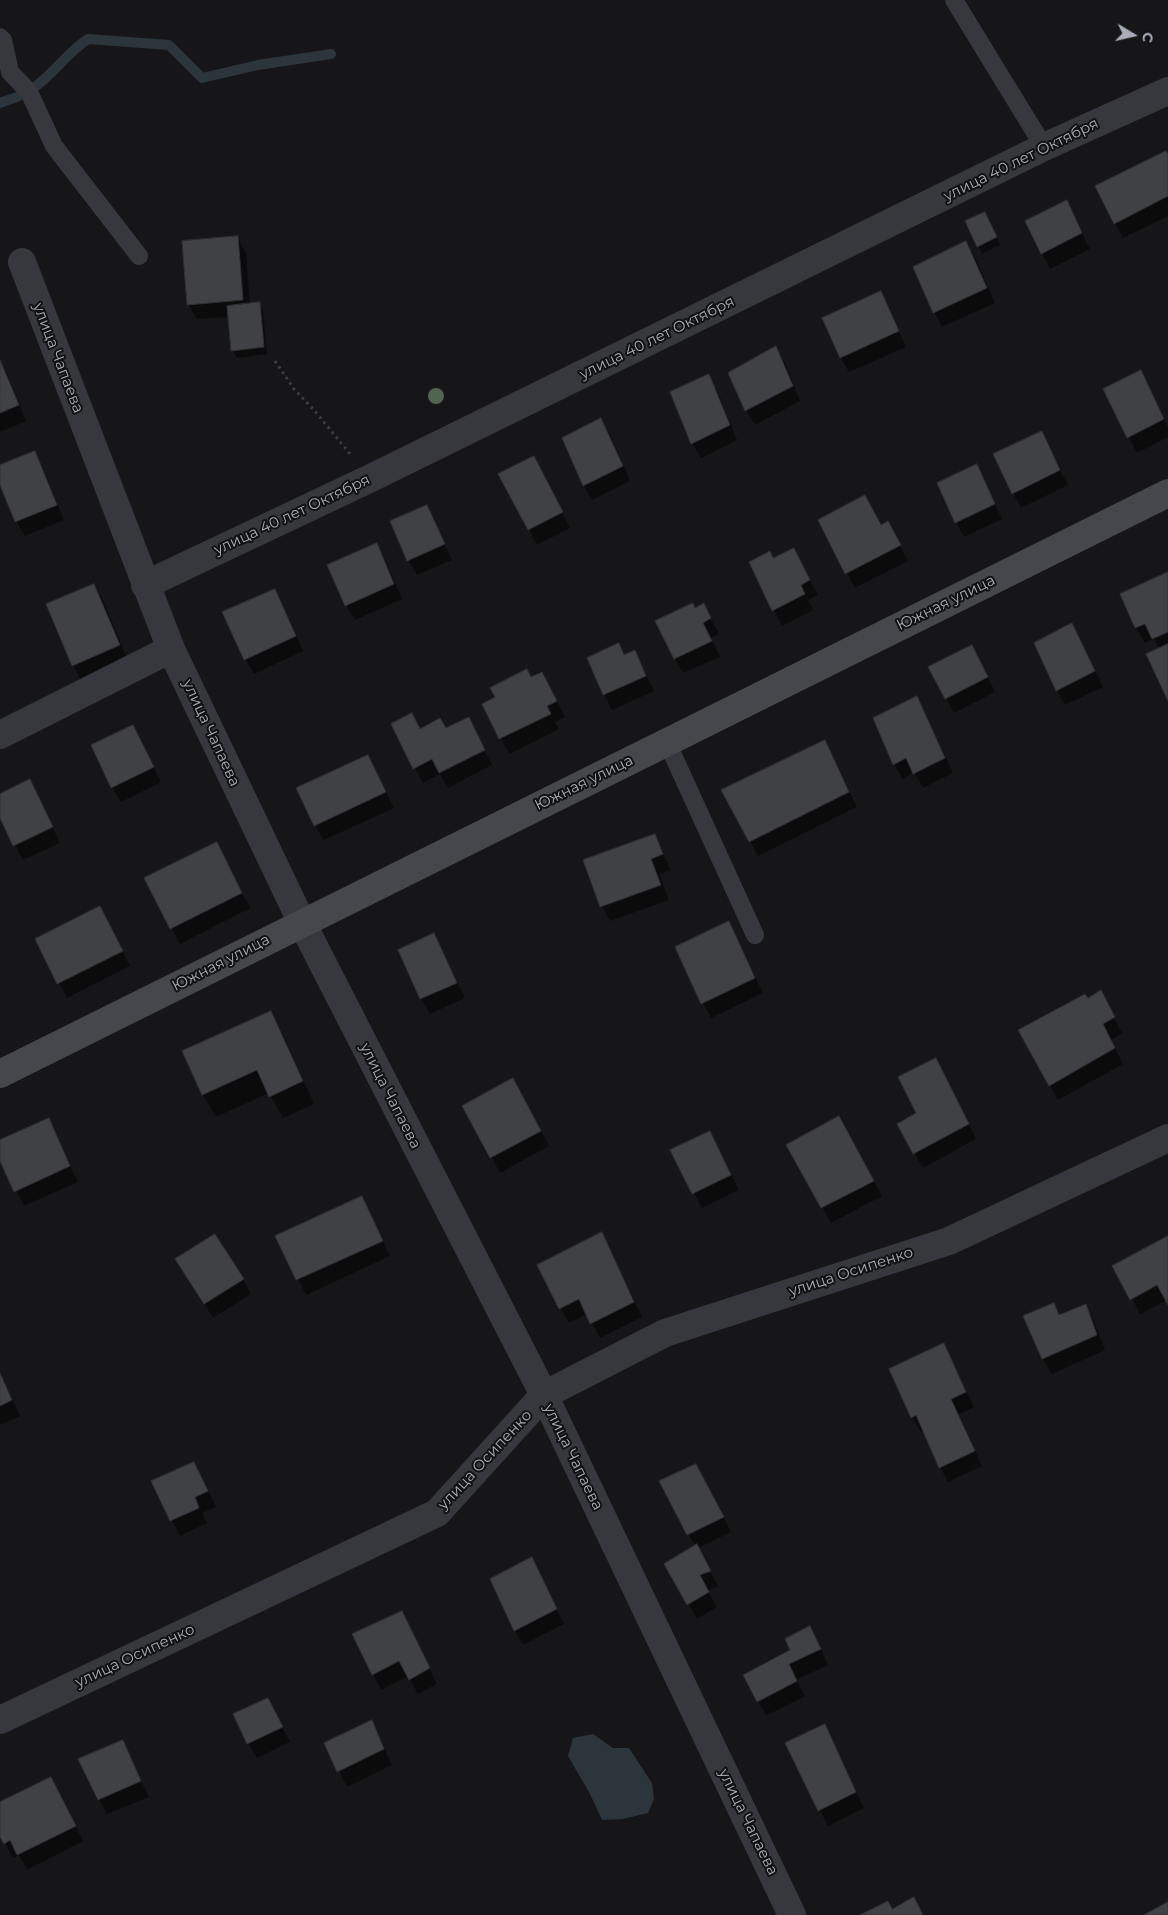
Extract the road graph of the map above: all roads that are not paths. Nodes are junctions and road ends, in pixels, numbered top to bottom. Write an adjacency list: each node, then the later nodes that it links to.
1 (954, 0): 4 (lane)
2 (0, 37): 5 (lane)
3 (1168, 91): 4 (street, улица 40 лет Октября)
4 (1044, 147): 8 (street, улица 40 лет Октября)
5 (139, 256)
6 (22, 262): 8 (street, улица Чапаева)
7 (1168, 493): 11 (street, Южная улица)
8 (145, 585): 9 (street, улица Чапаева)
9 (171, 649): 10 (street); 12 (street, улица Чапаева)
10 (0, 735)
11 (667, 742): 12 (street, Южная улица); 13 (lane)
12 (302, 923): 14 (street, Южная улица); 16 (street, улица Чапаева)
13 (755, 935)
14 (0, 1074)
15 (1168, 1138): 16 (street, улица Осипенко)
16 (544, 1396): 17 (street, улица Осипенко); 18 (street, улица Чапаева)
17 (0, 1720)
18 (792, 1915)

